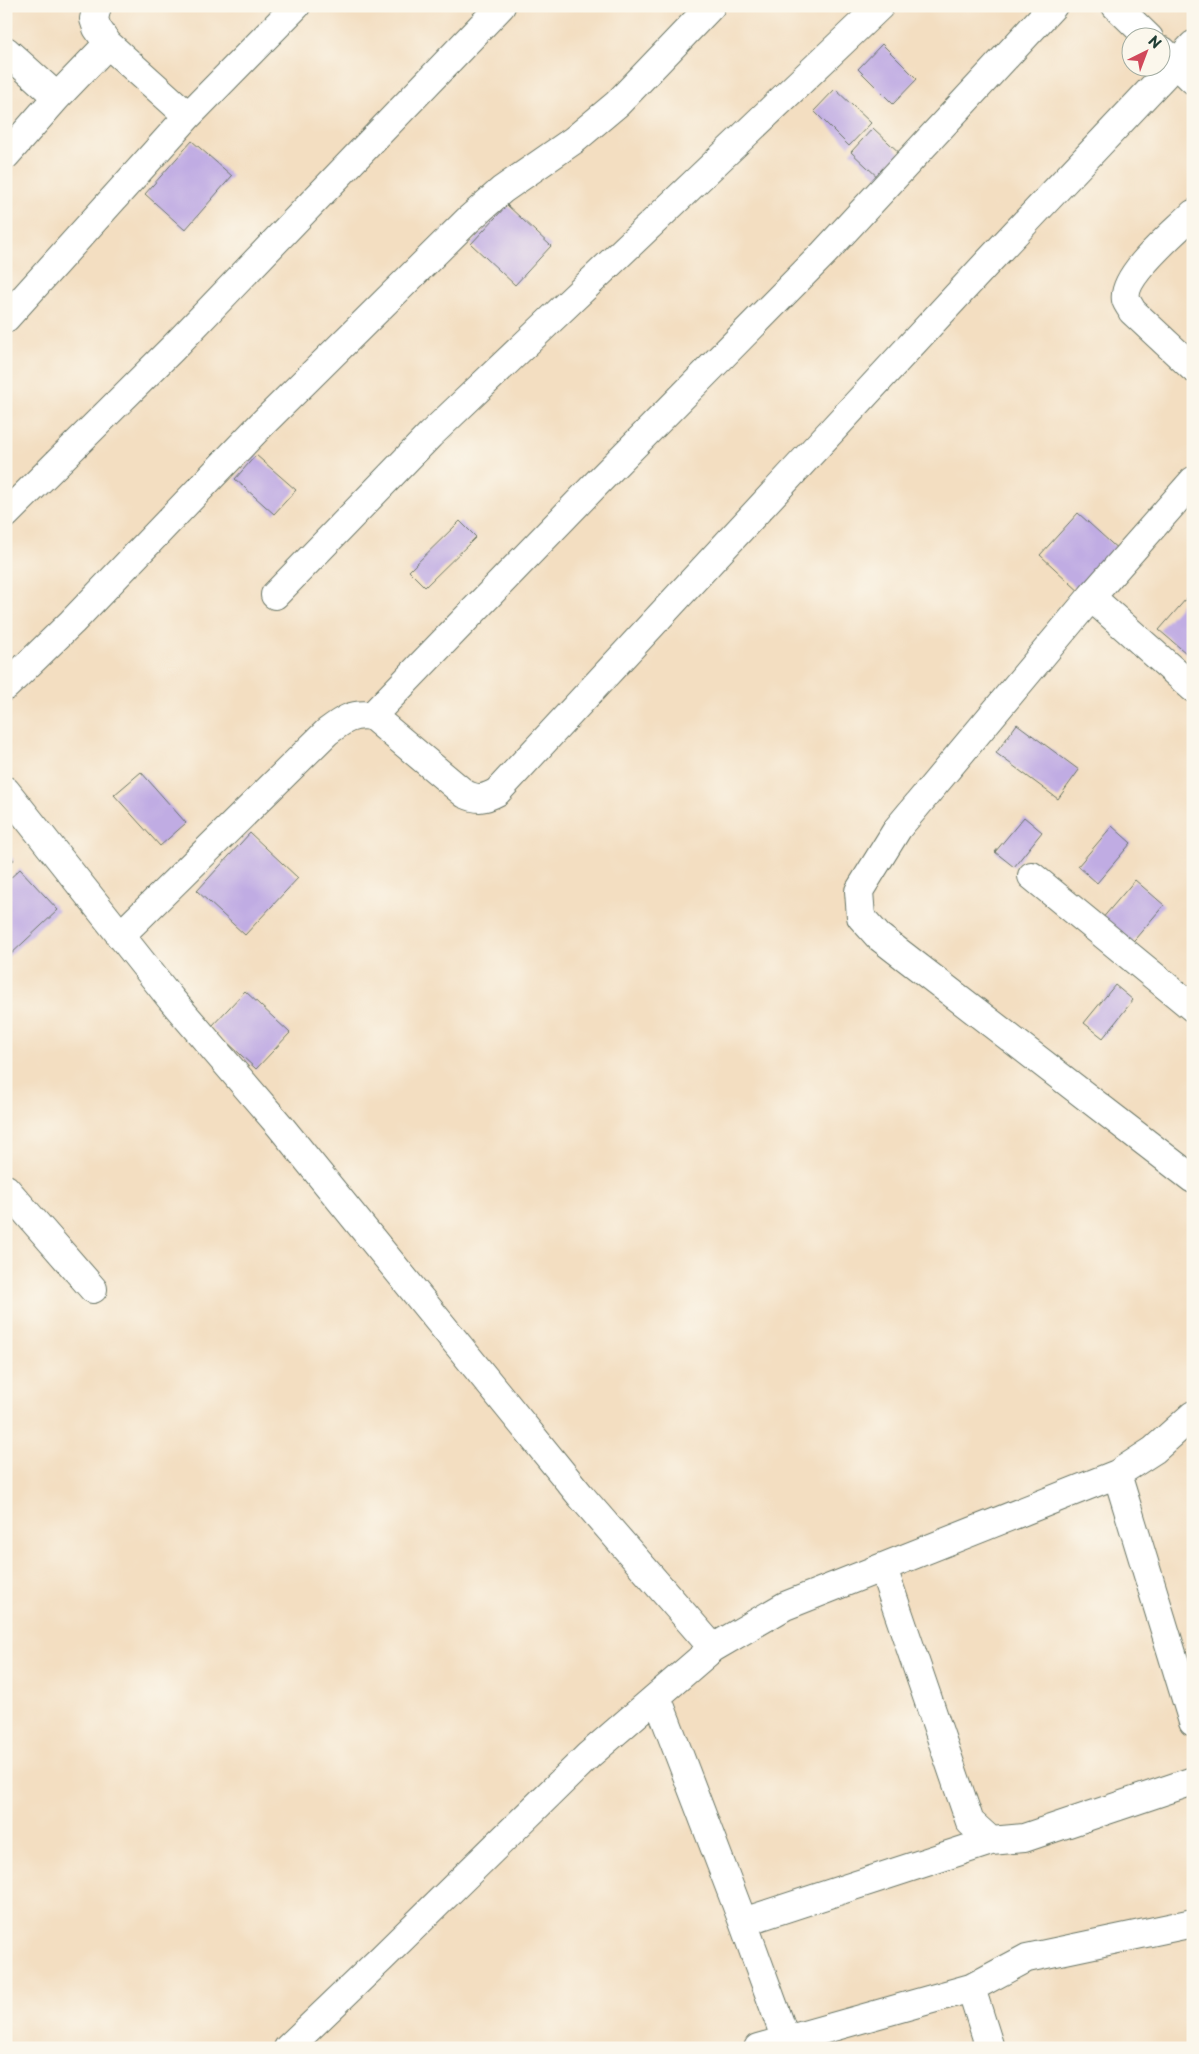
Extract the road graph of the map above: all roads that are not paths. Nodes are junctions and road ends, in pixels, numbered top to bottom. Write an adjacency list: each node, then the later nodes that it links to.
1 (97, 6): 9 (street)
2 (296, 6): 13 (street)
3 (501, 6): 19 (street)
4 (711, 6): 22 (street)
5 (880, 6): 20 (street)
6 (1053, 6): 24 (street)
7 (1116, 6): 8 (street)
8 (1139, 28)
9 (108, 44): 12 (street); 13 (street)
10 (6, 51): 12 (street)
11 (1181, 60): 24 (street)
12 (58, 97): 14 (street)
13 (188, 116): 16 (street)
14 (6, 155)
15 (1193, 214): 17 (street)
16 (6, 318)
17 (1193, 368)
18 (1193, 481): 21 (street)
19 (6, 514)
20 (275, 595)
21 (1091, 597): 23 (street); 29 (street)
22 (6, 686)
23 (1193, 688)
24 (372, 716): 27 (street)
25 (6, 790): 27 (street)
26 (1032, 876): 28 (street)
27 (120, 936): 35 (street)
28 (1193, 1008)
29 (1193, 1180)
30 (6, 1189): 31 (street)
31 (93, 1288)
32 (1193, 1415): 33 (street)
33 (1117, 1474): 34 (street); 37 (street)
34 (882, 1568): 35 (street); 39 (street)
35 (713, 1648): 36 (street)
36 (657, 1697): 40 (street); 44 (street)
37 (1193, 1722)
38 (1193, 1781): 39 (street)
39 (991, 1841): 40 (street)
40 (744, 1922): 43 (street)
41 (1193, 1923): 42 (street)
42 (971, 1988): 43 (street); 46 (street)
43 (786, 2040): 45 (street)
44 (288, 2048)
45 (758, 2048)
46 (990, 2048)

